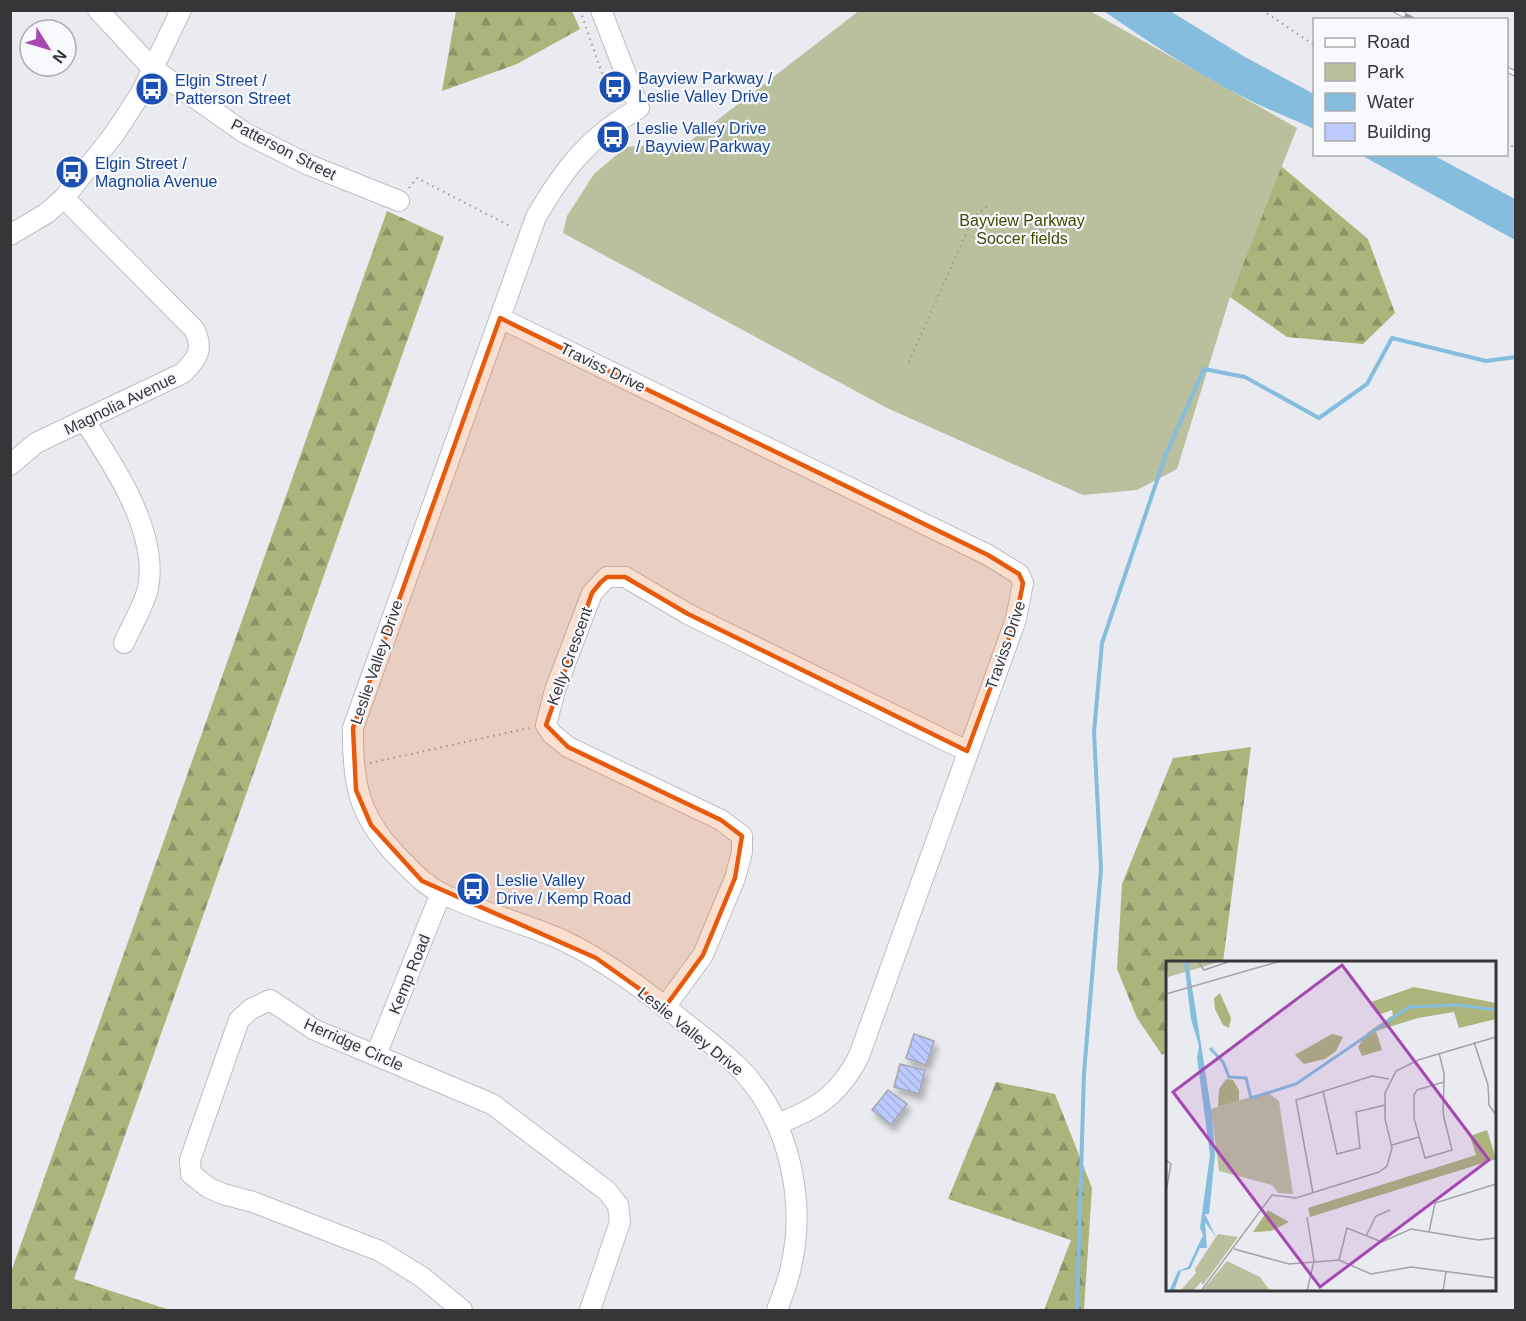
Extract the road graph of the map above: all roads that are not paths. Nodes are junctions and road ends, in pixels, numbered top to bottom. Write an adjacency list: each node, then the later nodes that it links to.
1 (98, 10): 4 (street, Patterson Street)
2 (181, 10): 4 (street)
3 (602, 10): 8 (street, Leslie Valley Drive)
4 (152, 68): 5 (street); 6 (street, Patterson Street)
5 (64, 198): 7 (street); 9 (street, Magnolia Avenue)
6 (399, 201)
7 (10, 235)
8 (500, 318): 12 (street, Traviss Drive); 13 (street, Leslie Valley Drive)
9 (84, 420): 10 (street, Magnolia Avenue); 11 (street)
10 (10, 465)
11 (124, 643)
12 (967, 751): 14 (street, Kelly Crescent); 16 (street, Traviss Drive)
13 (441, 893): 14 (street, Leslie Valley Drive); 15 (street, Kemp Road)
14 (665, 1007): 16 (street, Leslie Valley Drive)
15 (376, 1055): 17 (street, Herridge Circle); 18 (street, Herridge Circle)
16 (778, 1124): 19 (street, Leslie Valley Drive)
17 (462, 1311)
18 (590, 1311)
19 (777, 1311)

